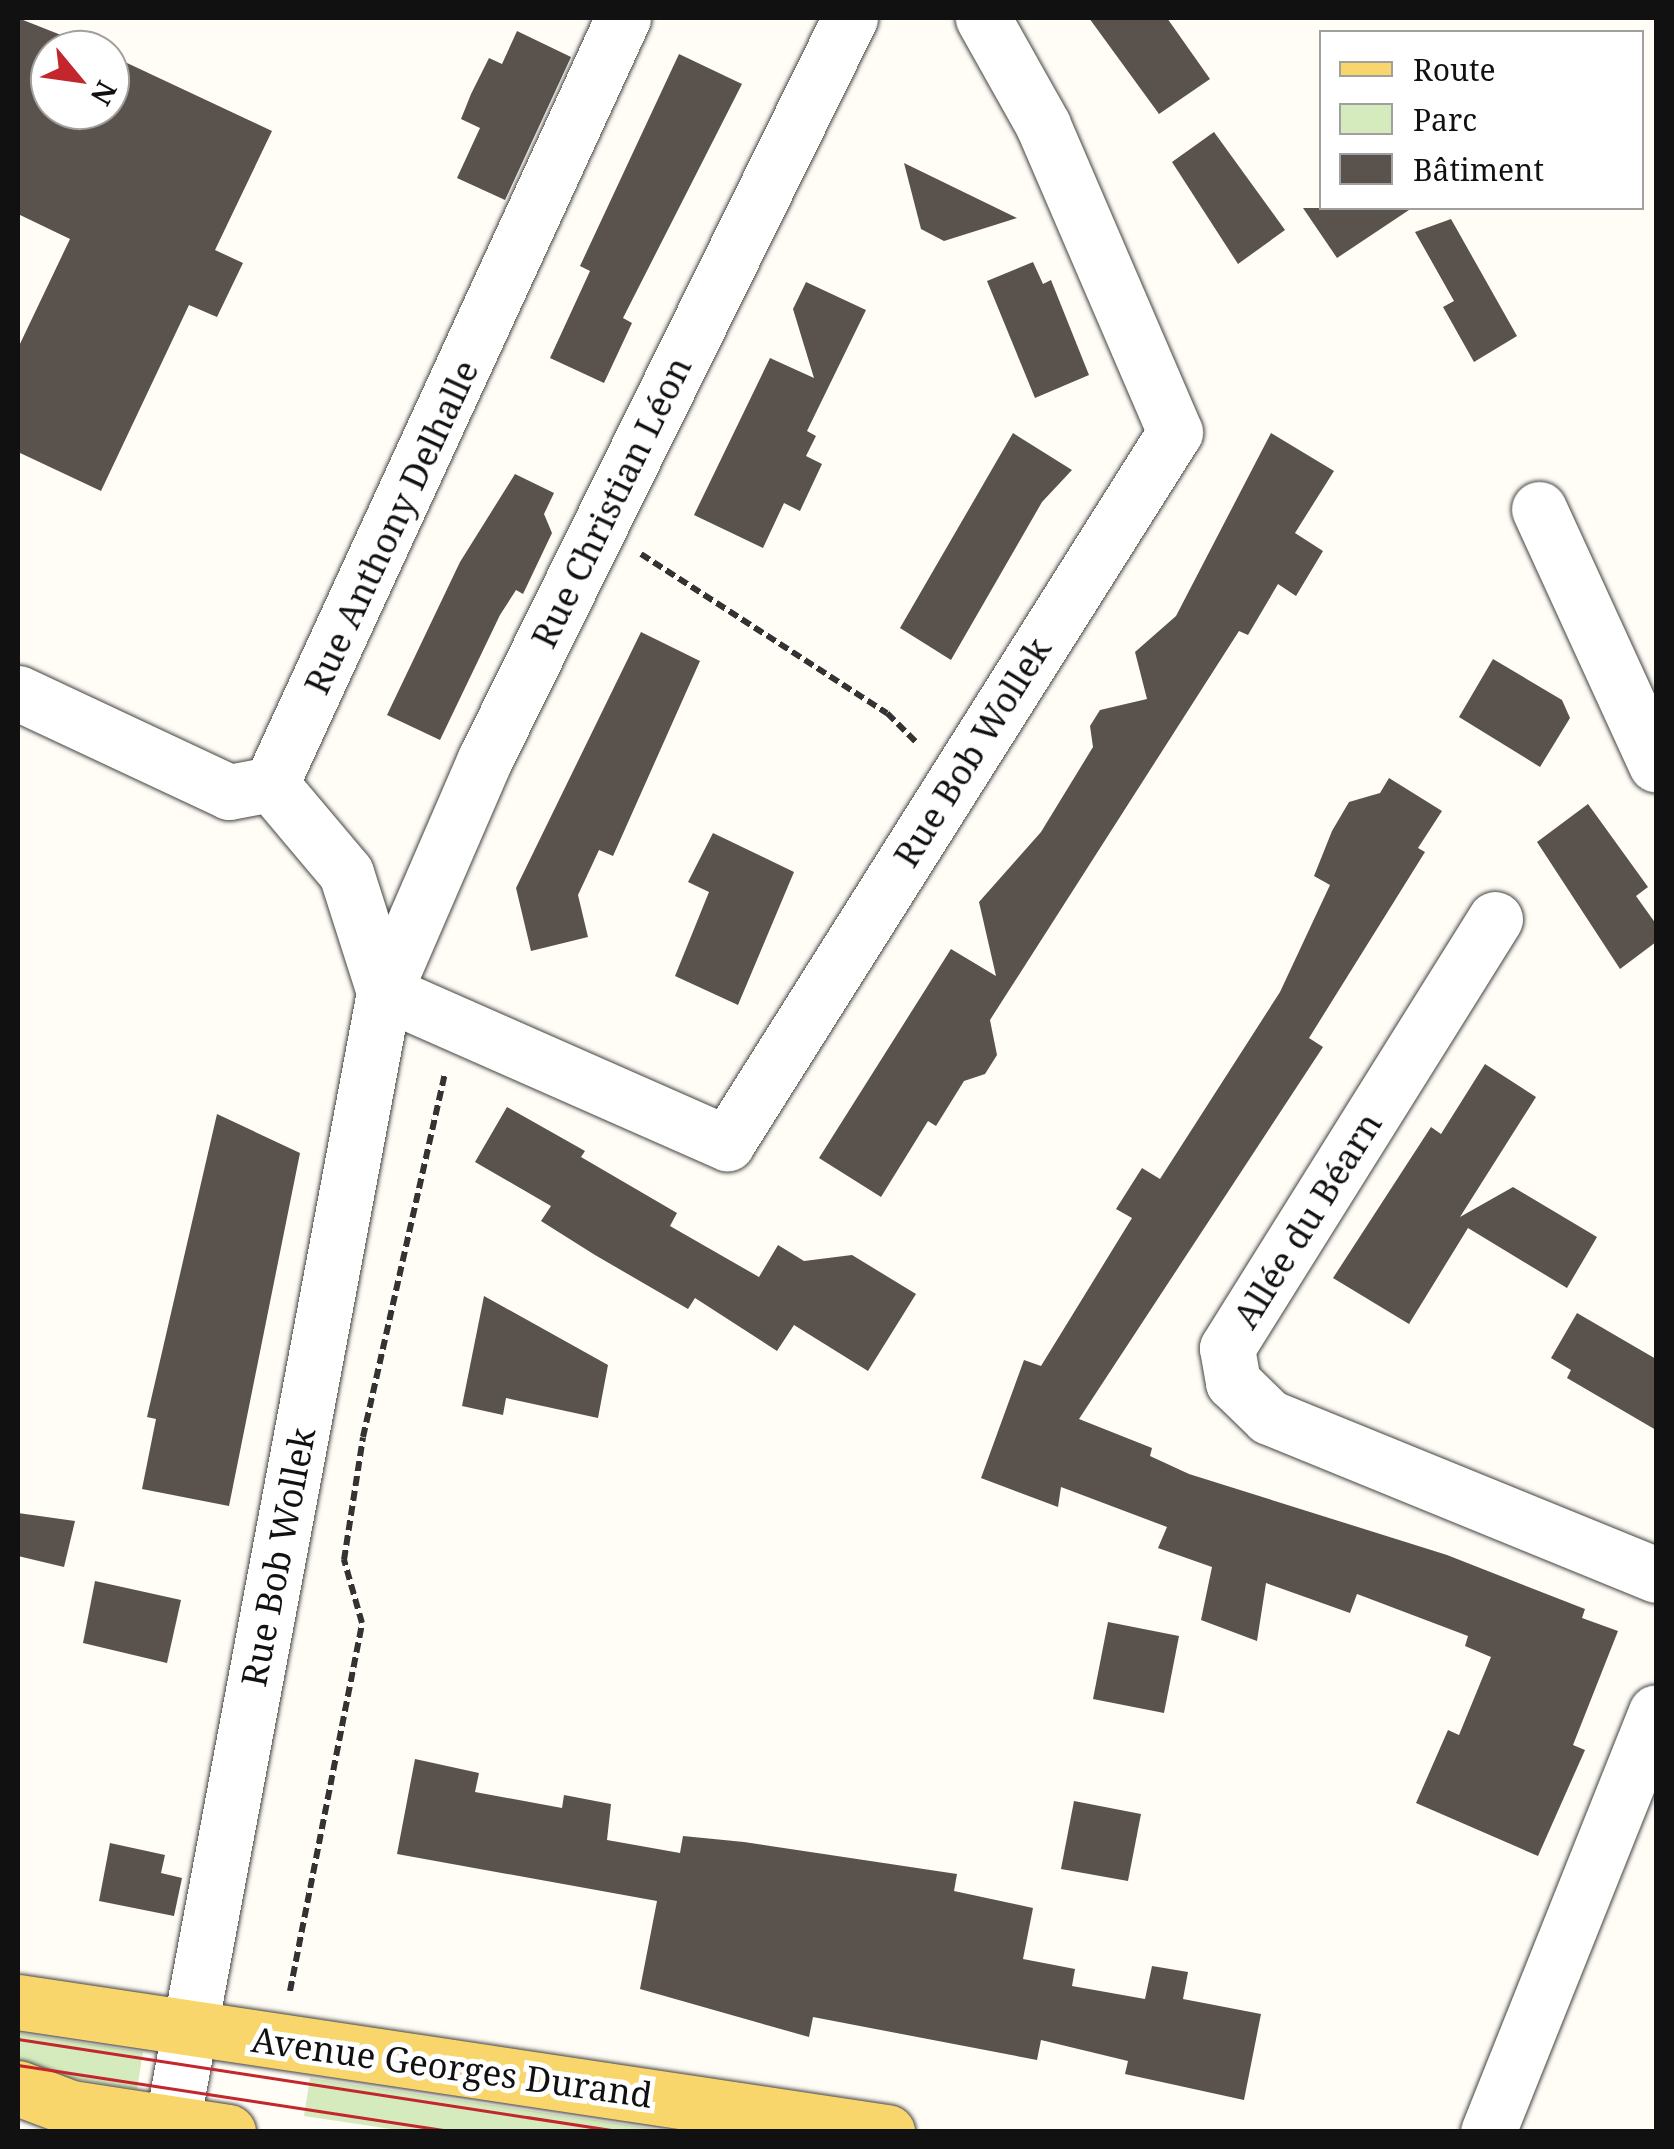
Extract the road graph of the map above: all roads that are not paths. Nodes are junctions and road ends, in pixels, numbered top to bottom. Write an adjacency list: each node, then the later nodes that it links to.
1 (623, 18): 7 (street, Rue Anthony Delhalle)
2 (850, 18): 9 (street, Rue Christian Léon)
3 (983, 18): 9 (street, Rue Bob Wollek)
4 (1539, 509): 6 (street)
5 (18, 692): 7 (street)
6 (1656, 766)
7 (271, 784): 9 (street, Rue Bob Wollek)
8 (1495, 919): 10 (street, Allée du Béarn)
9 (384, 992): 13 (street, Rue Bob Wollek)
10 (1656, 1574)
11 (1656, 1712): 18 (street)
12 (18, 2002): 13 (main road, Avenue Georges Durand)
13 (191, 2028): 15 (street, Rue Bob Wollek); 17 (main road, Avenue Georges Durand)
14 (18, 2088): 15 (main road)
15 (172, 2123): 16 (main road)
16 (228, 2132)
17 (887, 2132)
18 (1488, 2132)

